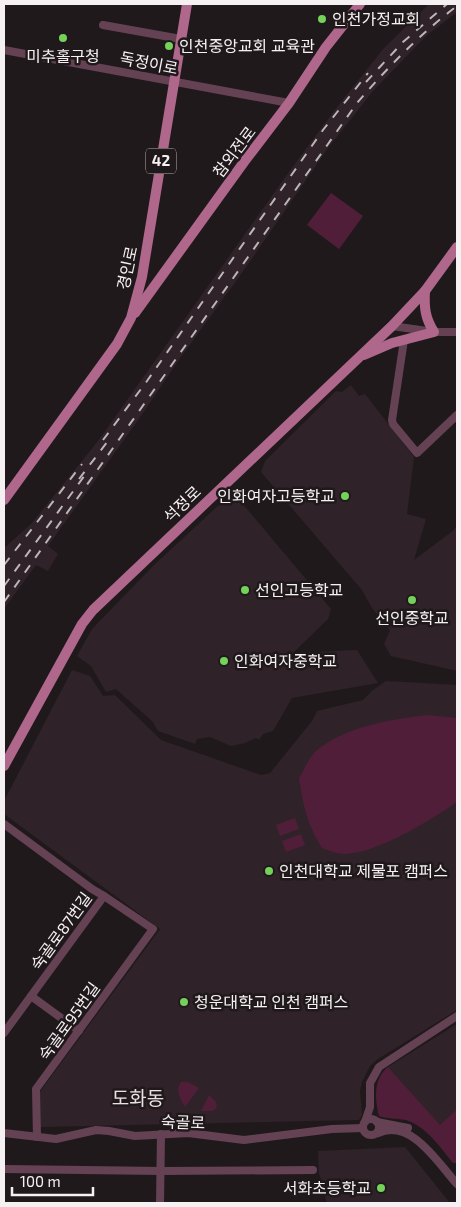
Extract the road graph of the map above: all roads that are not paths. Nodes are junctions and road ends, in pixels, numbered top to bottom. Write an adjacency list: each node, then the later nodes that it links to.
1 (187, 4): 4 (main road, 경인로 / 42)
2 (360, 4): 7 (main road, 참외전로)
3 (103, 25): 4 (street)
4 (181, 39): 6 (main road, 경인로 / 42)
5 (4, 50): 6 (street, 독정이로)
6 (174, 81): 7 (street, 독정이로); 10 (main road, 경인로 / 42)
7 (289, 103): 10 (main road, 참외전로)
8 (457, 247): 9 (main road, 석정로)
9 (425, 291): 11 (main road, 석정로); 12 (main road)
10 (131, 318): 17 (main road, 경인로 / 42)
11 (392, 326): 12 (street); 15 (main road, 석정로)
12 (434, 332): 13 (street); 14 (main road)
13 (457, 332)
14 (404, 340): 15 (main road); 16 (street)
15 (354, 360): 18 (main road, 석정로)
16 (457, 415)
17 (4, 500)
18 (4, 766)
19 (4, 824): 20 (street, 숙골로87번길)
20 (104, 896): 21 (street, 숙골로87번길); 23 (street, 숙골로95번길)
21 (31, 996): 23 (street); 24 (street, 숙골로87번길)
22 (457, 1016): 25 (street)
23 (79, 1031): 31 (street, 숙골로95번길)
24 (4, 1033)
25 (370, 1107): 26 (street); 27 (street)
26 (376, 1121): 27 (street, 숙골로); 28 (street); 35 (street, 숙골로)
27 (364, 1125): 28 (street, 숙골로); 30 (street, 숙골로)
28 (378, 1132): 36 (street, 숙골로)
29 (4, 1133): 31 (street, 숙골로)
30 (161, 1134): 31 (street, 숙골로); 34 (street)
31 (37, 1137)
32 (4, 1169): 34 (street)
33 (313, 1170): 34 (street)
34 (160, 1171): 37 (street)
35 (457, 1177)
36 (457, 1184)
37 (160, 1203)

